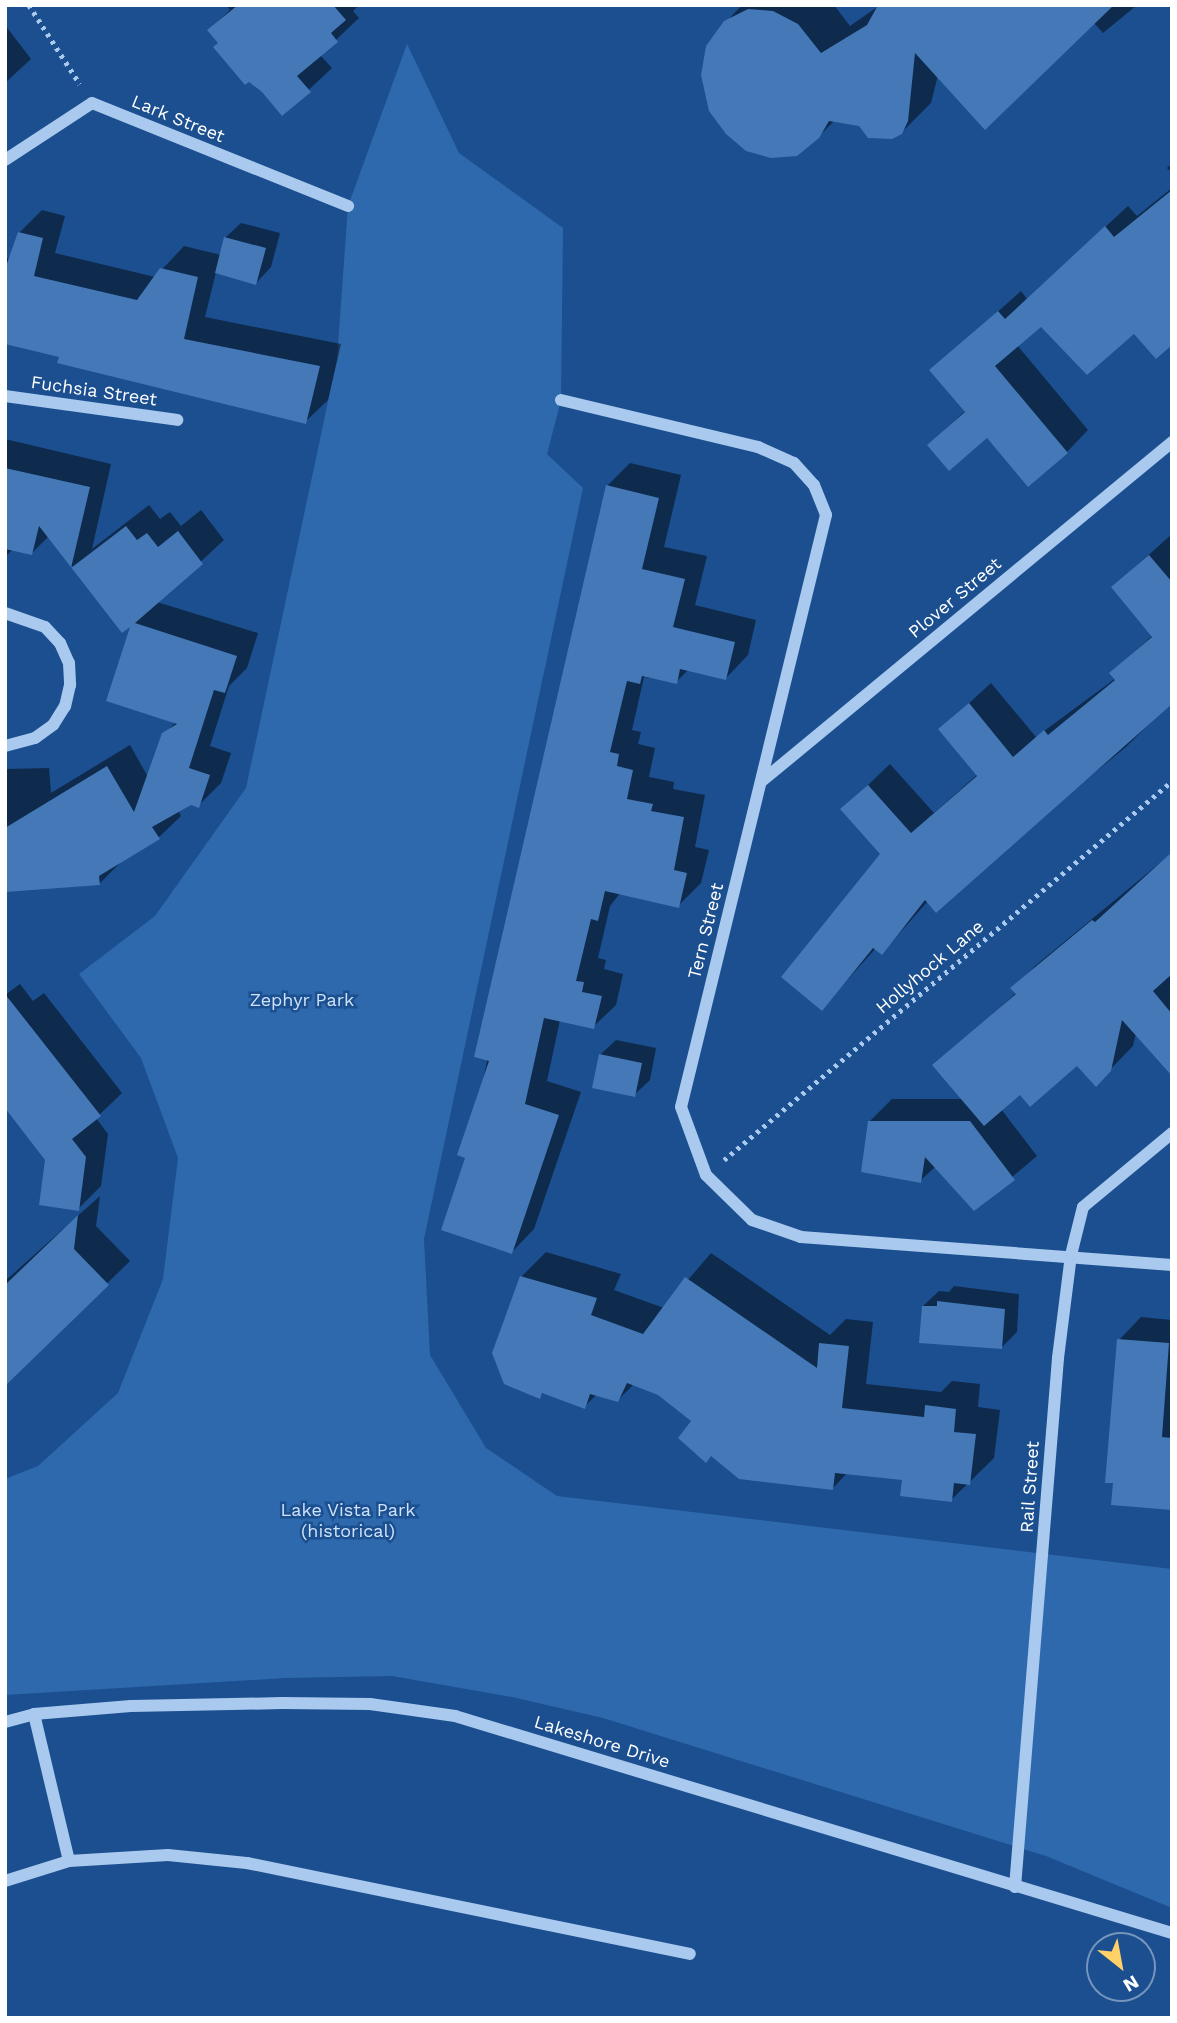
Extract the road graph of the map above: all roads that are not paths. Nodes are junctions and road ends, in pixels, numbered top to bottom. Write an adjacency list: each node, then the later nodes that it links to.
1 (5, 160): 2 (street, Lark Street)
2 (348, 206)
3 (5, 396): 5 (street, Fuchsia Street)
4 (561, 400): 9 (street, Tern Street)
5 (177, 420)
6 (1172, 442): 9 (street, Plover Street)
7 (5, 613): 8 (street)
8 (5, 746)
9 (762, 781): 11 (street, Tern Street)
10 (1172, 1133): 11 (street, Rail Street)
11 (1071, 1255): 12 (street, Tern Street); 17 (street, Rail Street)
12 (1172, 1265)
13 (34, 1714): 14 (street, Lakeshore Drive); 15 (street); 17 (street, Lakeshore Drive)
14 (5, 1721)
15 (69, 1861): 16 (street); 19 (street)
16 (5, 1881)
17 (1015, 1887): 18 (street, Lakeshore Drive)
18 (1172, 1933)
19 (690, 1954)

